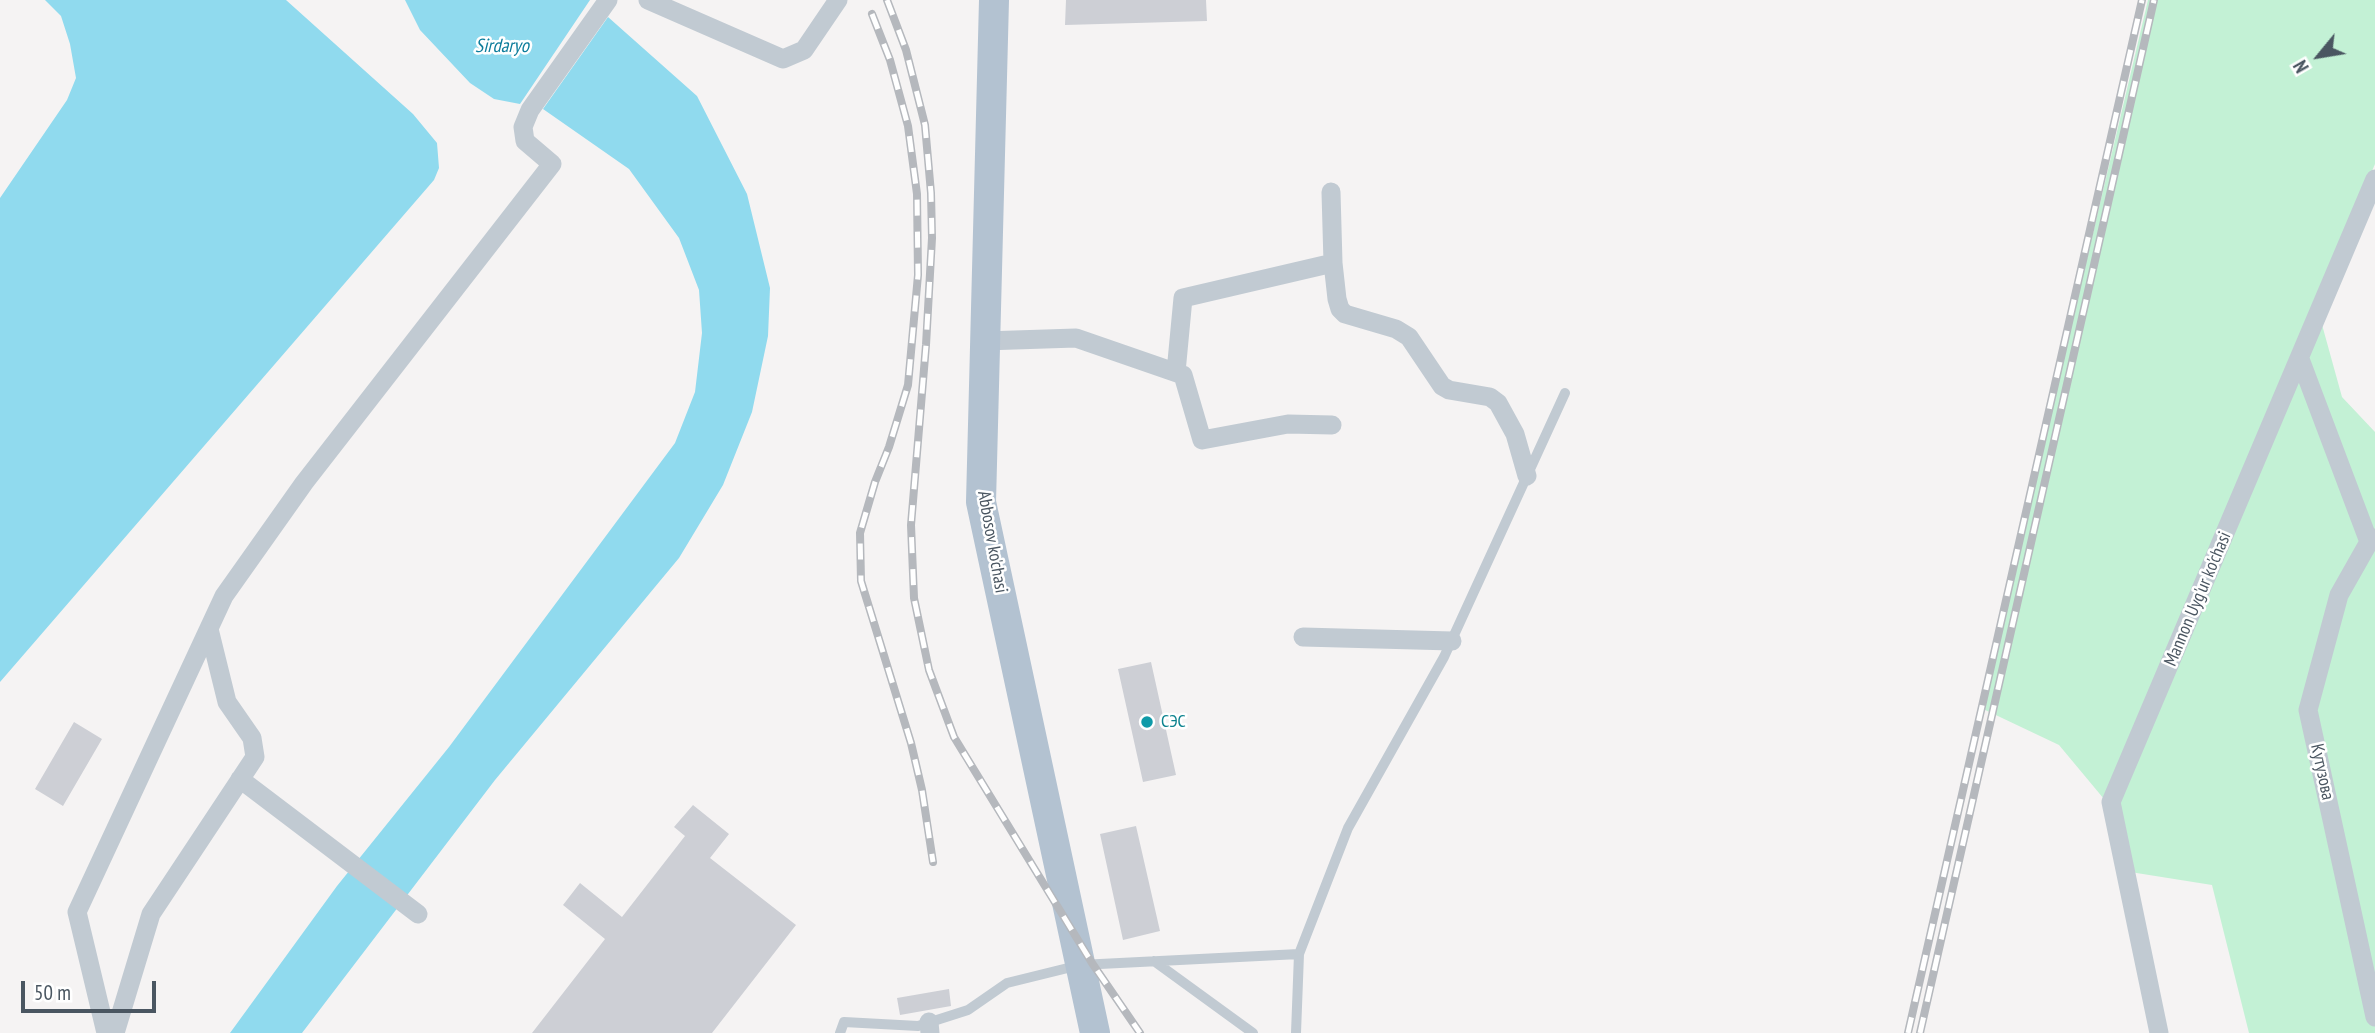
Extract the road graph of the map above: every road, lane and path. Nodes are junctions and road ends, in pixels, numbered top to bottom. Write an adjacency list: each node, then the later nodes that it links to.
1 (608, 0): 15 (street)
2 (648, 0): 3 (street)
3 (838, 0)
4 (994, 0): 8 (main road, Abbosov ko'chasi)
5 (2375, 179): 9 (street, Mannon Uyg'ur ko'chasi)
6 (1331, 192): 7 (street)
7 (1333, 263): 10 (street); 13 (street)
8 (984, 341): 10 (street); 22 (main road, Abbosov ko'chasi)
9 (2300, 359): 14 (street); 31 (street, Mannon Uyg'ur ko'chasi)
10 (1176, 372): 12 (street)
11 (1565, 393): 13 (lane)
12 (1332, 425)
13 (1527, 476): 17 (lane)
14 (2372, 540): 23 (street, Кутузова)
15 (209, 629): 18 (street); 25 (street)
16 (1303, 637): 17 (street)
17 (1452, 641): 20 (lane)
18 (240, 779): 19 (street); 26 (street)
19 (418, 914)
20 (1298, 954): 21 (lane); 30 (lane)
21 (1154, 961): 22 (lane); 29 (lane)
22 (1080, 965): 24 (lane); 28 (main road, Abbosov ko'chasi)
23 (2375, 1017)
24 (930, 1028): 27 (lane)
25 (106, 1033)
26 (115, 1033)
27 (840, 1033)
28 (1095, 1033)
29 (1253, 1033)
30 (1296, 1033)
31 (2159, 1033)

